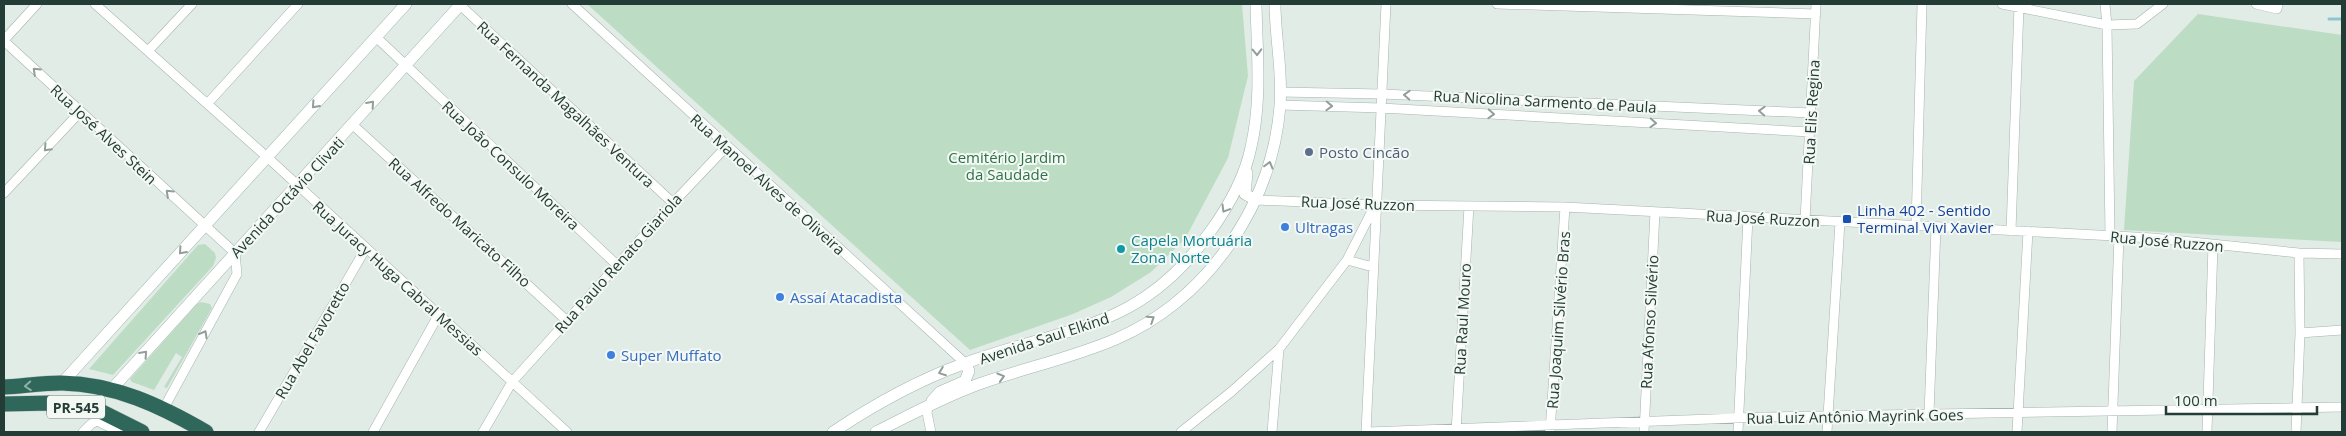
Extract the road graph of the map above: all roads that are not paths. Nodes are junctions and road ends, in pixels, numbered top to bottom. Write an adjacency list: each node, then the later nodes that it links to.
1 (36, 4): 26 (street)
2 (95, 4): 27 (street, Rua Juracy Huga Cabral Messias)
3 (192, 4): 27 (street)
4 (298, 4): 31 (street)
5 (406, 4): 25 (main road)
6 (461, 4): 28 (main road, Avenida Octávio Clivati); 44 (street, Rua Fernanda Magalhães Ventura)
7 (572, 4): 38 (street, Rua Manoel Alves de Oliveira)
8 (1256, 4): 39 (main road, Avenida Saul Elkind, one-way to 39)
9 (1269, 4): 23 (main road)
10 (1275, 4): 23 (main road, Avenida Saul Elkind)
11 (1386, 4): 30 (street)
12 (1497, 4): 22 (street)
13 (1816, 4): 22 (street, Rua Elis Regina)
14 (1922, 4): 53 (street)
15 (2002, 4): 20 (street)
16 (2105, 4): 24 (street)
17 (2163, 4): 24 (street)
18 (2256, 4): 19 (street)
19 (2278, 4)
20 (2019, 6): 21 (street); 55 (street)
21 (2035, 7): 24 (street)
22 (1816, 14): 35 (street, Rua Elis Regina)
23 (1275, 22): 29 (main road, Avenida Saul Elkind)
24 (2107, 25): 57 (street)
25 (376, 37): 28 (street, Rua João Consulo Moreira); 40 (main road, one-way to 40)
26 (4, 41): 34 (street, Rua José Alves Stein, one-way to 26)
27 (148, 51): 31 (street, Rua Juracy Huga Cabral Messias)
28 (406, 66): 36 (main road, Avenida Octávio Clivati, one-way to 28); 64 (street, Rua João Consulo Moreira)
29 (1280, 92): 30 (street, Rua Nicolina Sarmento de Paula); 32 (main road, Avenida Saul Elkind)
30 (1382, 94): 33 (street); 35 (street, Rua Nicolina Sarmento de Paula, one-way to 30)
31 (208, 103): 40 (street, Rua Juracy Huga Cabral Messias)
32 (1280, 105): 33 (street, Rua Nicolina Sarmento de Paula, one-way to 33); 43 (main road, Avenida Saul Elkind, one-way to 32)
33 (1381, 108): 37 (street, Rua Nicolina Sarmento de Paula, one-way to 37); 45 (street)
34 (80, 112): 42 (street, one-way to 42); 52 (street, Rua José Alves Stein, one-way to 34)
35 (1810, 113): 37 (street, Rua Elis Regina)
36 (353, 125): 41 (main road, Avenida Octávio Clivati); 67 (street, Rua Alfredo Maricato Filho)
37 (1810, 132): 50 (street, Rua Elis Regina)
38 (727, 146): 44 (street, Rua Paulo Renato Giariola); 71 (street, Rua Manoel Alves de Oliveira)
39 (1251, 149): 43 (main road); 71 (main road, Avenida Saul Elkind, one-way to 71)
40 (267, 157): 41 (street, Rua Juracy Huga Cabral Messias); 52 (main road)
41 (297, 186): 59 (street, Rua Juracy Huga Cabral Messias); 60 (main road, Avenida Octávio Clivati)
42 (4, 193)
43 (1256, 200): 45 (street, Rua José Ruzzon); 77 (main road, Avenida Saul Elkind, one-way to 43)
44 (673, 203): 64 (street, Rua Paulo Renato Giariola)
45 (1376, 205): 46 (street, Rua José Ruzzon); 63 (street); 65 (street)
46 (1468, 206): 47 (street, Rua José Ruzzon); 89 (street, Rua Raul Mouro)
47 (1565, 207): 48 (street, Rua José Ruzzon); 88 (street, Rua Joaquim Silvério Bras)
48 (1655, 212): 49 (street, Rua José Ruzzon); 87 (street, Rua Afonso Silvério)
49 (1748, 217): 50 (street, Rua José Ruzzon); 86 (street)
50 (1805, 220): 51 (street, Rua José Ruzzon)
51 (1840, 222): 53 (street, Rua José Ruzzon); 85 (street)
52 (205, 226): 60 (street, Rua José Alves Stein); 73 (main road, one-way to 73)
53 (1916, 226): 54 (street, Rua José Ruzzon)
54 (1936, 227): 55 (street, Rua José Ruzzon); 84 (street)
55 (2011, 231): 56 (street, Rua José Ruzzon)
56 (2028, 232): 57 (street, Rua José Ruzzon); 83 (street)
57 (2115, 236): 58 (street, Rua José Ruzzon); 82 (street)
58 (2213, 245): 61 (street, Rua José Ruzzon); 81 (street)
59 (366, 248): 66 (street, Rua Juracy Huga Cabral Messias); 94 (street, Rua Abel Favoretto)
60 (235, 253): 75 (main road, Avenida Octávio Clivati, one-way to 60); 80 (street, one-way to 60)
61 (2300, 253): 62 (street, Rua José Ruzzon); 69 (street)
62 (2342, 254)
63 (1347, 260): 65 (street); 70 (street)
64 (617, 265): 67 (street, Rua Paulo Renato Giariola)
65 (1373, 267): 103 (street)
66 (439, 314): 72 (street, Rua Juracy Huga Cabral Messias); 95 (street)
67 (566, 320): 72 (street, Rua Paulo Renato Giariola)
68 (2342, 330): 69 (street)
69 (2300, 333): 78 (street)
70 (1279, 349): 101 (street); 102 (street)
71 (965, 363): 77 (main road); 98 (main road, Avenida Saul Elkind, one-way to 98)
72 (512, 382): 96 (street, Rua Paulo Renato Giariola); 97 (street, Rua Juracy Huga Cabral Messias)
73 (62, 383): 74 (highway, PR-545, one-way to 74); 75 (highway, PR-545)
74 (4, 388)
75 (112, 390): 80 (highway, PR-545)
76 (4, 404): 92 (highway, PR-545)
77 (928, 406): 99 (main road, Avenida Saul Elkind); 100 (street)
78 (2297, 407): 79 (street, Rua Luiz Antônio Mayrink Goes); 81 (street, Rua Luiz Antônio Mayrink Goes); 110 (street)
79 (2342, 407)
80 (164, 408): 93 (highway, PR-545)
81 (2208, 409): 82 (street, Rua Luiz Antônio Mayrink Goes); 109 (street)
82 (2113, 410): 83 (street, Rua Luiz Antônio Mayrink Goes); 108 (street)
83 (2019, 412): 84 (street, Rua Luiz Antônio Mayrink Goes); 107 (street)
84 (1929, 414): 85 (street, Rua Luiz Antônio Mayrink Goes)
85 (1828, 416): 86 (street, Rua Luiz Antônio Mayrink Goes); 106 (street)
86 (1739, 418): 87 (street, Rua Luiz Antônio Mayrink Goes); 105 (street)
87 (1645, 422): 88 (street, Rua Luiz Antônio Mayrink Goes); 104 (street, Rua Afonso Silvério)
88 (1551, 429): 89 (street, Rua Luiz Antônio Mayrink Goes)
89 (1457, 431): 103 (street, Rua Luiz Antônio Mayrink Goes)
90 (83, 432): 91 (street)
91 (120, 432)
92 (142, 432)
93 (206, 432)
94 (259, 432)
95 (373, 432)
96 (483, 432)
97 (567, 432)
98 (834, 432)
99 (876, 432)
100 (931, 432)
101 (1181, 432)
102 (1272, 432)
103 (1367, 432)
104 (1644, 432)
105 (1738, 432)
106 (1827, 432)
107 (2017, 432)
108 (2112, 432)
109 (2207, 432)
110 (2296, 432)

